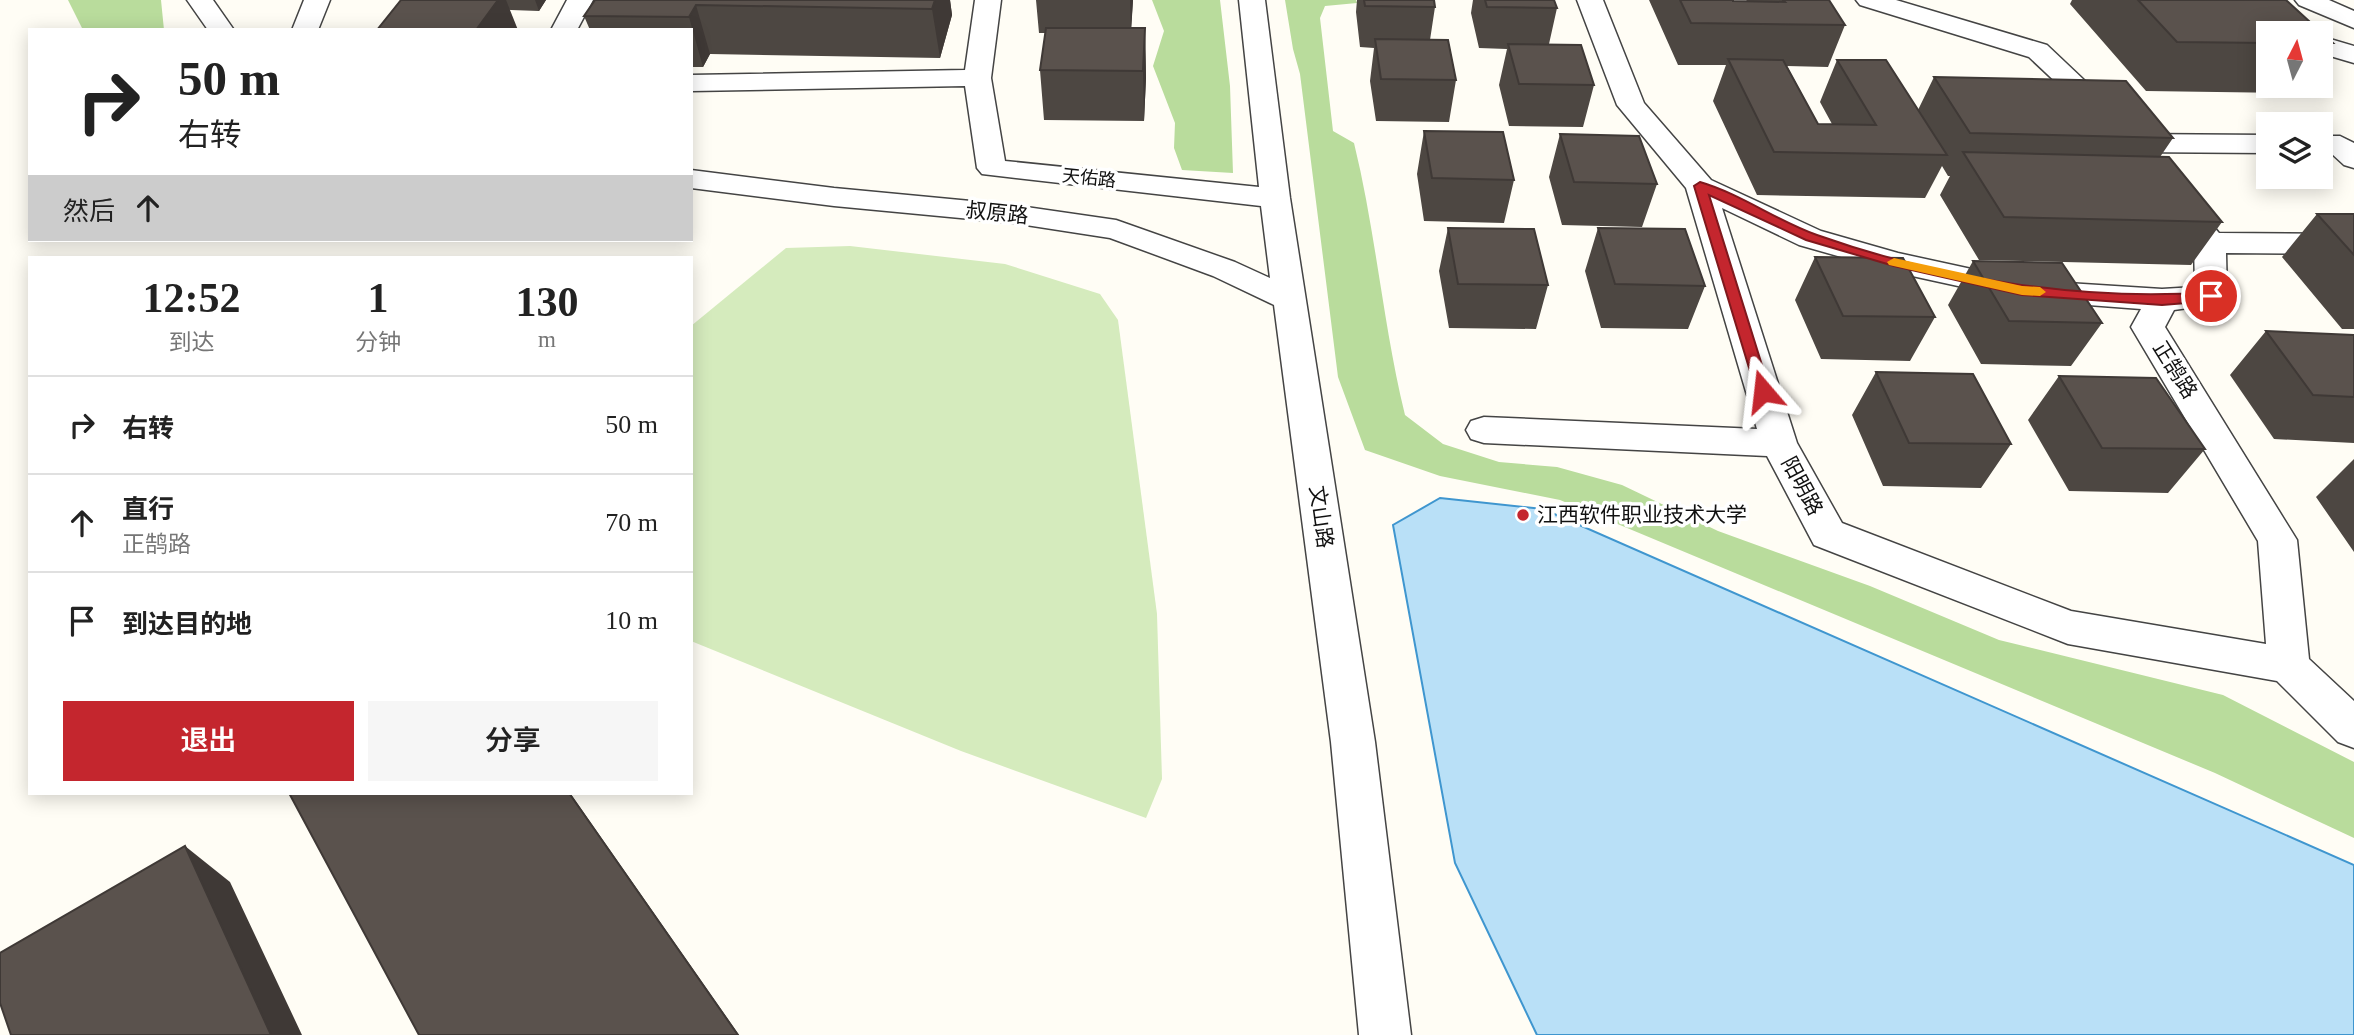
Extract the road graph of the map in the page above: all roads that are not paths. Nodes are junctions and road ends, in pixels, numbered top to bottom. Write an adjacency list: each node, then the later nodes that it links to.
1 (200, 0): 10 (street)
2 (317, 0): 11 (street)
3 (580, 0): 12 (street)
4 (988, 0): 15 (street, 天佑路)
5 (1252, 0): 23 (street, 文山路)
6 (1590, 0): 22 (street, 阳明路)
7 (1870, 0): 17 (street)
8 (2308, 0): 9 (street)
9 (2354, 20)
10 (220, 28)
11 (306, 28)
12 (565, 28)
13 (2333, 48): 14 (street)
14 (2354, 55)
15 (978, 78): 16 (street); 23 (street, 天佑路)
16 (693, 83)
17 (2129, 143): 18 (street); 24 (street)
18 (2256, 144)
19 (2333, 145): 20 (street)
20 (2354, 159)
21 (693, 179): 26 (street, 叔原路)
22 (1700, 186): 27 (street); 29 (street, 阳明路)
23 (1275, 198): 26 (street, 文山路)
24 (2210, 243): 25 (street); 27 (street)
25 (2354, 244)
26 (1291, 300): 32 (street, 文山路)
27 (2162, 300): 30 (street, 正鹄路)
28 (1484, 430): 29 (street)
29 (1779, 443): 30 (street, 阳明路)
30 (2289, 666): 31 (street)
31 (2354, 729)
32 (1385, 1035)

